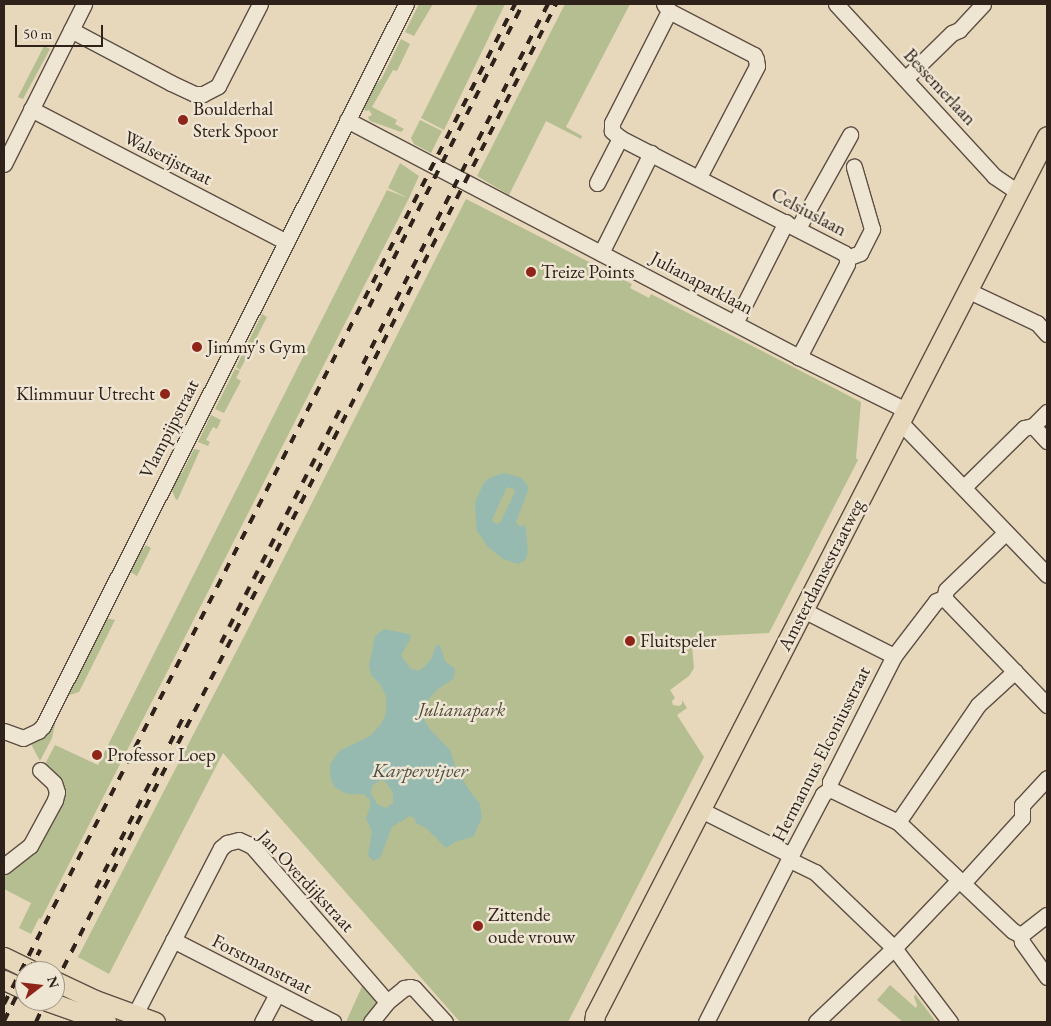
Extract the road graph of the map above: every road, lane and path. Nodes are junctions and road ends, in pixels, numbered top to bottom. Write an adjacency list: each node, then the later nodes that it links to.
1 (84, 4): 7 (street)
2 (260, 4): 7 (street)
3 (406, 4): 10 (street, Vlampijpstraat)
4 (836, 4): 8 (street, Bessemerlaan)
5 (984, 4): 8 (street)
6 (675, 9): 13 (street); 17 (street)
7 (71, 30): 9 (street)
8 (906, 78): 19 (street, Bessemerlaan)
9 (31, 109): 15 (street); 21 (street, Walserijstraat)
10 (347, 120): 21 (street, Vlampijpstraat); 22 (street, Julianaparklaan)
11 (850, 135): 20 (street)
12 (1047, 136): 19 (main road, Amsterdamsestraatweg)
13 (620, 138): 14 (street, Celsiuslaan); 18 (street)
14 (651, 153): 17 (street, Celsiuslaan); 22 (street)
15 (4, 164)
16 (854, 167): 23 (street)
17 (698, 177): 20 (street, Celsiuslaan)
18 (597, 182)
19 (1019, 193): 24 (main road, Amsterdamsestraatweg)
20 (792, 225): 23 (street, Celsiuslaan); 25 (street)
21 (287, 242): 40 (street, Vlampijpstraat)
22 (601, 253): 25 (street, Julianaparklaan)
23 (848, 258): 27 (street, Celsiuslaan)
24 (969, 291): 26 (street); 29 (main road, Amsterdamsestraatweg)
25 (735, 323): 27 (street, Julianaparklaan)
26 (1047, 334)
27 (799, 357): 29 (street, Julianaparklaan)
28 (1047, 412): 30 (street)
29 (903, 416): 32 (street, Julianaparklaan); 36 (main road, Amsterdamsestraatweg)
30 (1033, 426): 31 (street); 32 (street)
31 (1047, 441)
32 (964, 487): 33 (street, Julianaparklaan)
33 (1006, 532): 34 (street, Julianaparklaan); 35 (street, Hermannus Elconiusstraat)
34 (1047, 575)
35 (944, 598): 37 (street, Hermannus Elconiusstraat); 38 (street)
36 (803, 610): 37 (street); 44 (main road, Amsterdamsestraatweg)
37 (894, 656): 43 (street, Hermannus Elconiusstraat)
38 (1014, 671): 39 (street); 45 (street)
39 (1047, 704)
40 (4, 732)
41 (40, 770): 47 (street)
42 (1047, 778): 48 (street)
43 (830, 788): 45 (street); 46 (street, Hermannus Elconiusstraat)
44 (701, 810): 46 (street); 59 (main road, Amsterdamsestraatweg)
45 (898, 822): 48 (street)
46 (790, 857): 52 (street); 66 (street, Hermannus Elconiusstraat)
47 (4, 866)
48 (961, 881): 50 (street); 52 (street)
49 (1047, 915): 50 (street)
50 (1021, 935): 53 (street)
51 (173, 940): 55 (street, Forstmanstraat); 56 (street, Jan Overdijkstraat); 58 (street, Jan Overdijkstraat)
52 (894, 948): 67 (street); 68 (street)
53 (1047, 977)
54 (65, 987): 58 (main road)
55 (276, 994): 62 (street); 63 (street, Forstmanstraat)
56 (387, 1002): 64 (street); 65 (street)
57 (65, 1008): 60 (main road)
58 (133, 1018): 61 (main road)
59 (593, 1020)
60 (106, 1022)
61 (155, 1022)
62 (262, 1022)
63 (333, 1022)
64 (371, 1022)
65 (445, 1022)
66 (706, 1022)
67 (816, 1022)
68 (950, 1022)

